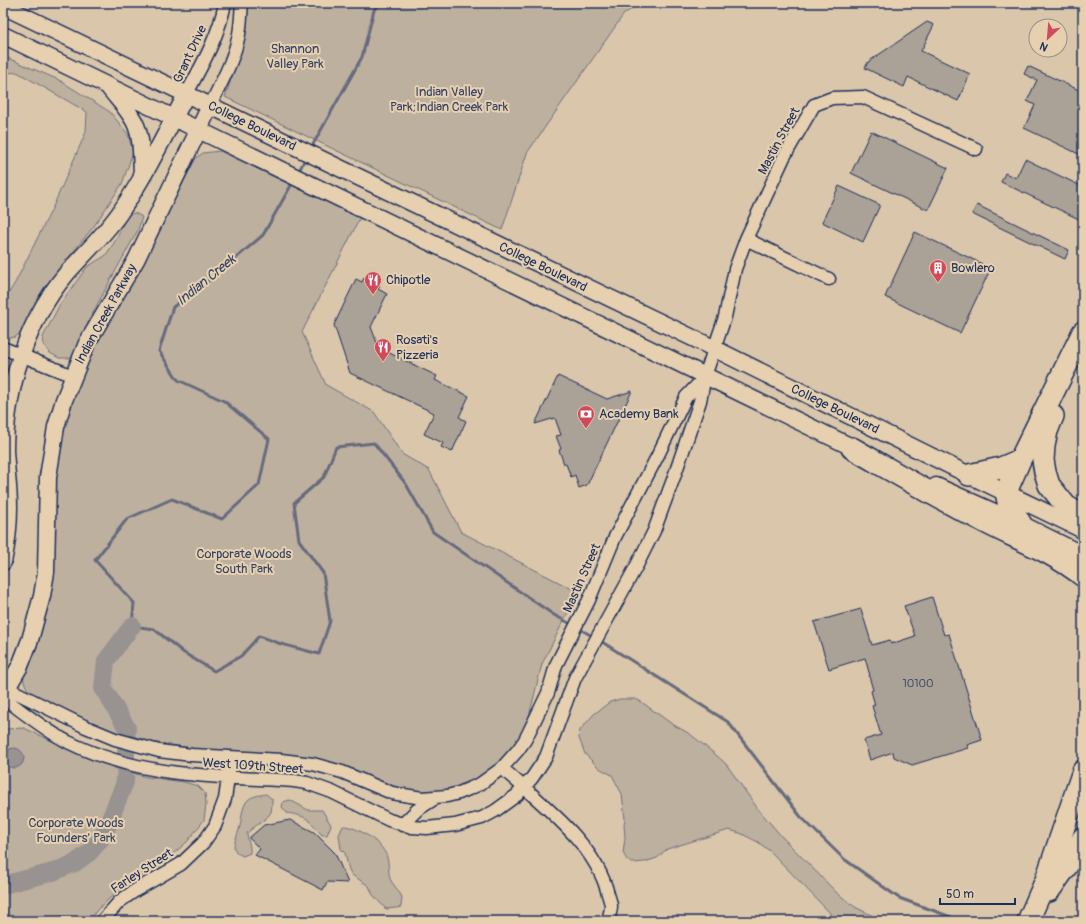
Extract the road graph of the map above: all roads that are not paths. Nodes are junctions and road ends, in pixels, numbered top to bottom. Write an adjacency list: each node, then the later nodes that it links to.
1 (225, 3): 6 (street, Grant Drive)
2 (242, 3): 7 (street)
3 (3, 6): 6 (main road, College Boulevard)
4 (3, 35): 5 (main road, College Boulevard)
5 (106, 84): 8 (main road, College Boulevard); 11 (main road)
6 (186, 95): 7 (main road, College Boulevard); 8 (main road)
7 (210, 106): 9 (main road, Indian Creek Parkway); 16 (main road, College Boulevard)
8 (174, 118): 9 (main road, College Boulevard); 11 (main road)
9 (198, 130): 19 (main road, Indian Creek Parkway); 20 (main road, College Boulevard)
10 (976, 149): 12 (street, Mastin Street)
11 (142, 178): 17 (main road)
12 (746, 240): 13 (street); 16 (street, Mastin Street)
13 (829, 280)
14 (1083, 332): 22 (highway)
15 (3, 348): 17 (street)
16 (714, 349): 20 (street, Mastin Street); 23 (main road, College Boulevard)
17 (22, 355): 19 (street); 29 (main road)
18 (1083, 357): 25 (highway)
19 (73, 376): 31 (main road, Indian Creek Parkway)
20 (705, 376): 21 (main road, College Boulevard); 33 (street, Mastin Street); 36 (street, Mastin Street)
21 (852, 448): 26 (main road, College Boulevard); 30 (highway)
22 (1020, 460): 23 (highway); 24 (highway)
23 (969, 475): 24 (main road, College Boulevard)
24 (1006, 492): 26 (highway); 27 (main road, College Boulevard)
25 (1083, 516)
26 (1021, 524): 28 (main road, College Boulevard)
27 (1083, 530)
28 (1083, 555)
29 (3, 562)
30 (1083, 576)
31 (4, 692): 32 (street, West 109th Street); 35 (street, West 109th Street)
32 (231, 758): 35 (street, Farley Street); 37 (street, West 109th Street)
33 (502, 768): 36 (street); 37 (street, West 109th Street)
34 (1083, 771): 40 (highway)
35 (228, 777): 38 (street, West 109th Street); 41 (street, Farley Street)
36 (524, 788): 38 (street, West 109th Street); 42 (street)
37 (435, 798): 38 (street)
38 (402, 825)
39 (1083, 838): 40 (highway)
40 (1029, 919)
41 (102, 921)
42 (608, 921)

